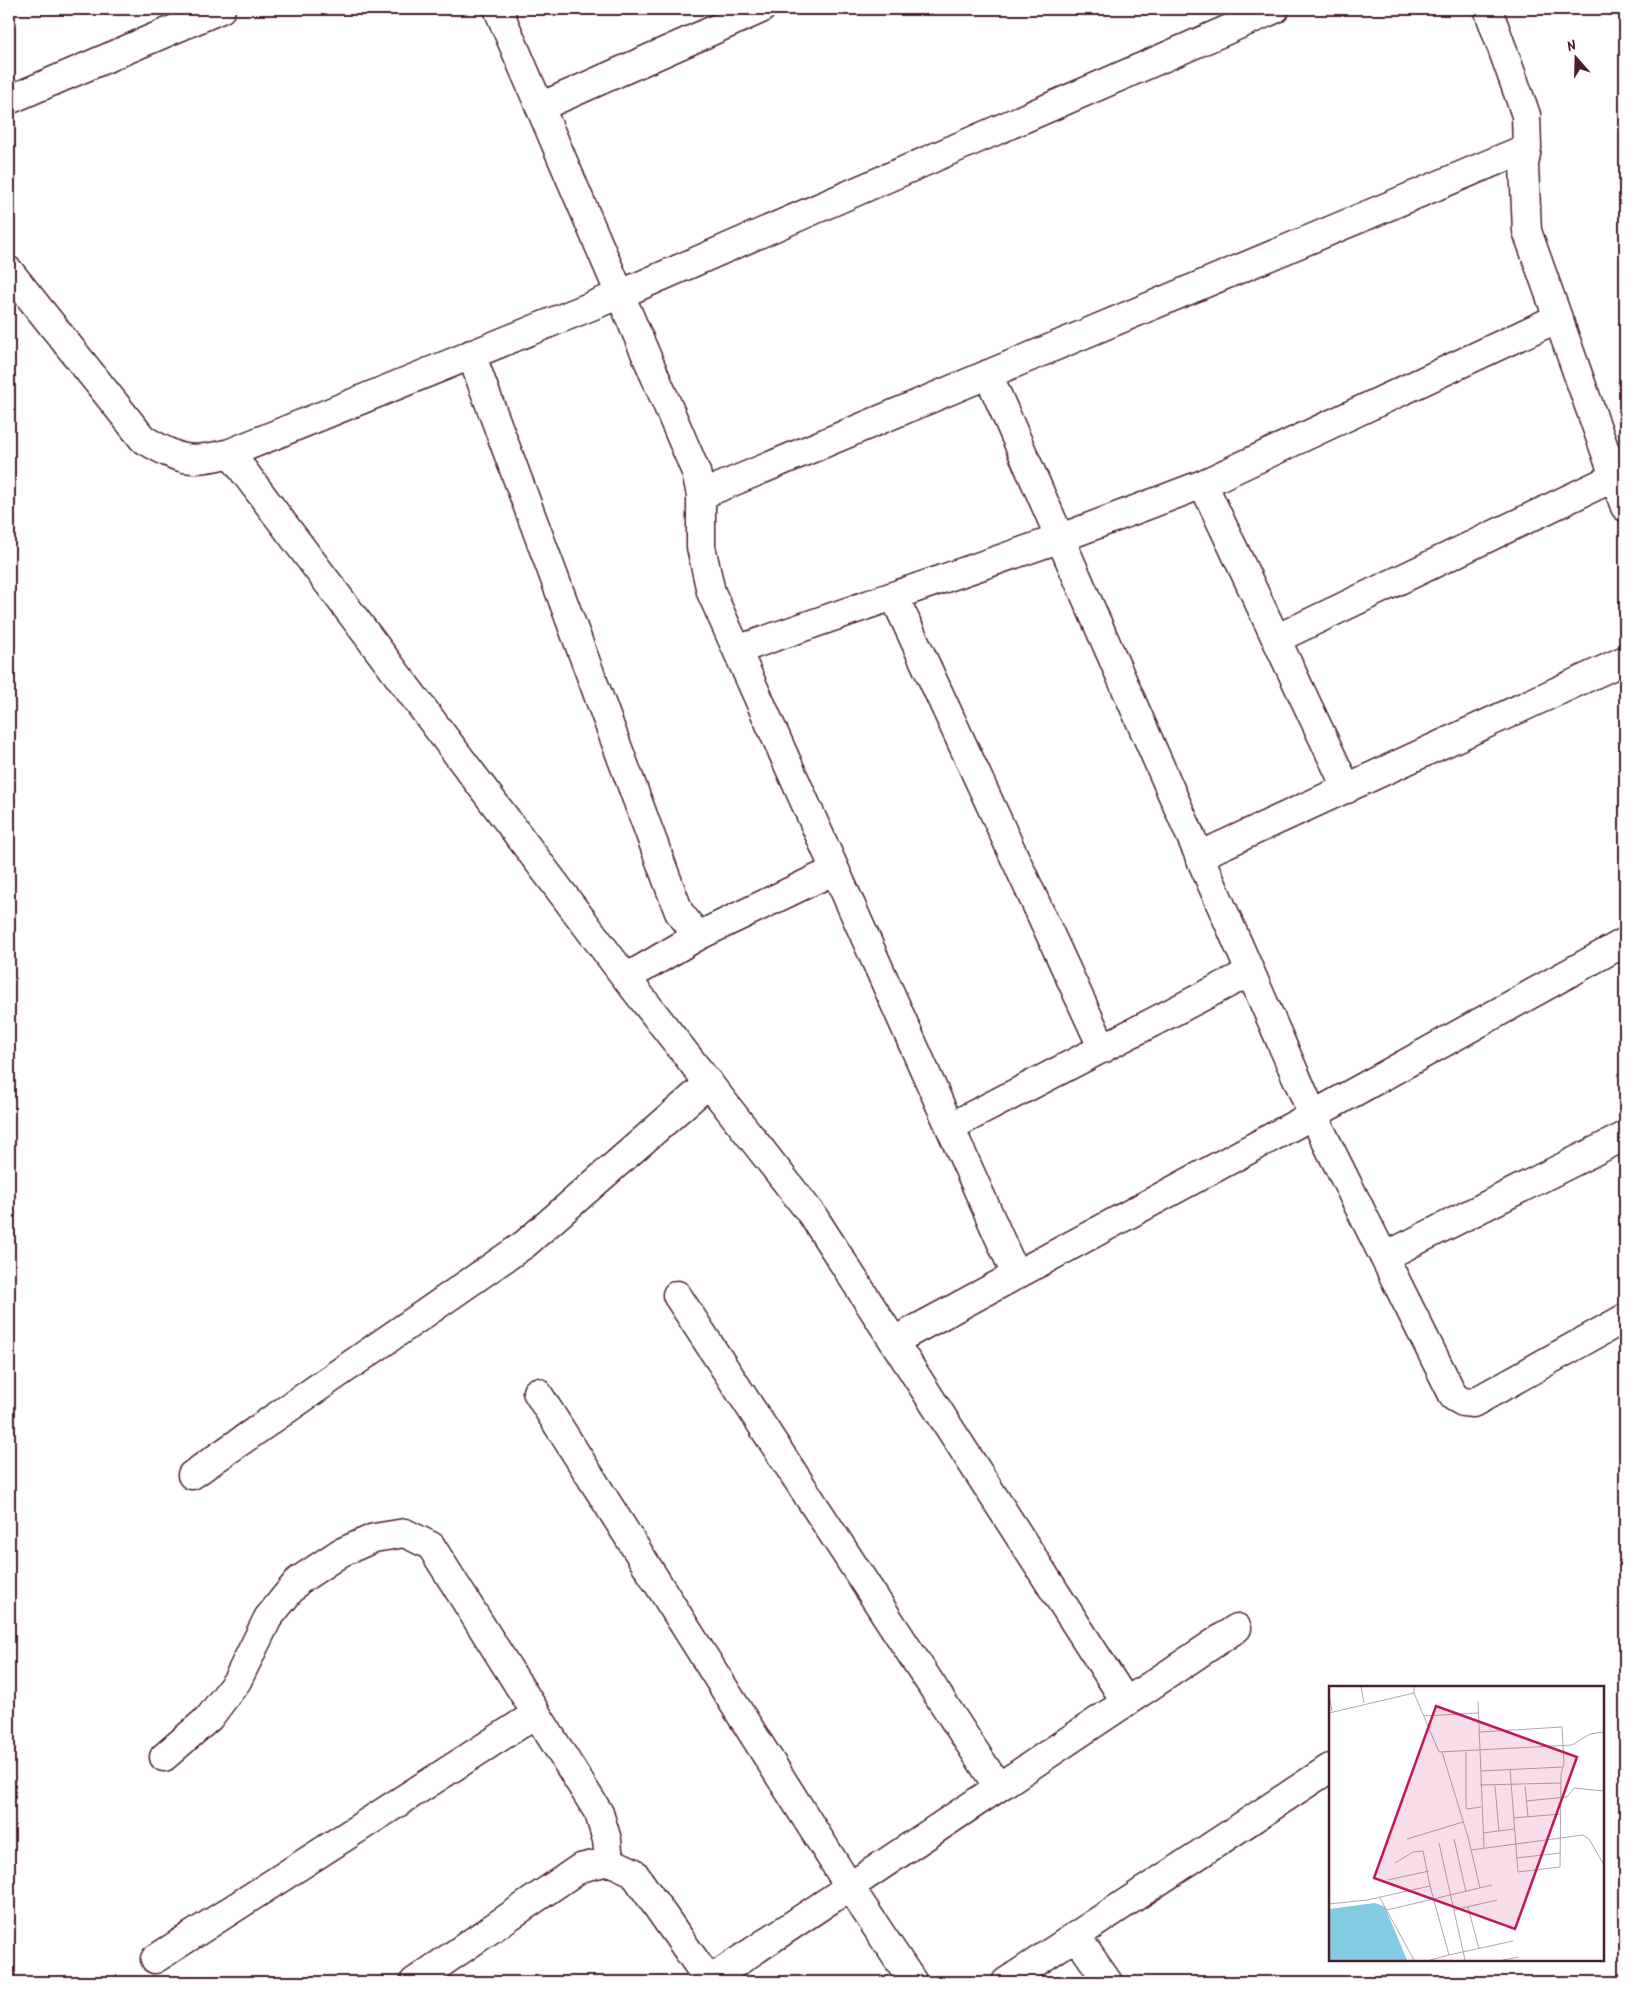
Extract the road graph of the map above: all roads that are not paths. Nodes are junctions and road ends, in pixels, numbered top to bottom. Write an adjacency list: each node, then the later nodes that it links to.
1 (221, 9): 6 (street)
2 (498, 9): 7 (street)
3 (762, 9): 7 (street)
4 (1275, 9): 10 (street)
5 (1488, 9): 8 (street)
6 (9, 100)
7 (540, 107): 10 (street)
8 (1527, 148): 11 (street); 13 (street)
9 (9, 271): 14 (street)
10 (621, 294): 12 (street); 17 (street)
11 (1558, 318): 15 (street); 16 (street)
12 (471, 354): 14 (street); 27 (street)
13 (988, 374): 17 (street); 19 (street)
14 (230, 453): 30 (street)
15 (1620, 474): 18 (street); 21 (street)
16 (1203, 484): 19 (street); 21 (street)
17 (701, 495): 22 (street)
18 (1625, 507)
19 (1060, 538): 20 (street); 25 (street)
20 (894, 596): 22 (street); 31 (street)
21 (1276, 639): 24 (street)
22 (737, 650): 26 (street)
23 (1625, 660): 24 (street)
24 (1347, 789): 25 (street)
25 (1199, 856): 29 (street)
26 (835, 870): 27 (street); 34 (street)
27 (698, 936): 30 (street)
28 (1625, 942): 33 (street)
29 (1250, 972): 31 (street); 33 (street)
30 (626, 978): 32 (street)
31 (1103, 1048): 34 (street)
32 (709, 1083): 40 (street); 42 (street)
33 (1313, 1116): 36 (street); 37 (street)
34 (950, 1127): 37 (street)
35 (1625, 1136): 36 (street)
36 (1384, 1257): 39 (street)
37 (1016, 1275): 40 (street)
38 (677, 1295): 48 (street)
39 (1625, 1318)
40 (894, 1341): 44 (street)
41 (537, 1392): 50 (street)
42 (192, 1475)
43 (1237, 1628): 44 (street)
44 (1126, 1702): 48 (street)
45 (536, 1714): 46 (street); 49 (street); 52 (street)
46 (164, 1757)
47 (1329, 1769): 51 (street)
48 (998, 1787): 50 (street)
49 (609, 1861): 53 (street); 54 (street)
50 (849, 1886): 54 (street); 55 (street)
51 (1076, 1936): 56 (street); 57 (street)
52 (155, 1959)
53 (414, 1982)
54 (709, 1982)
55 (913, 1982)
56 (1006, 1982)
57 (1108, 1982)

